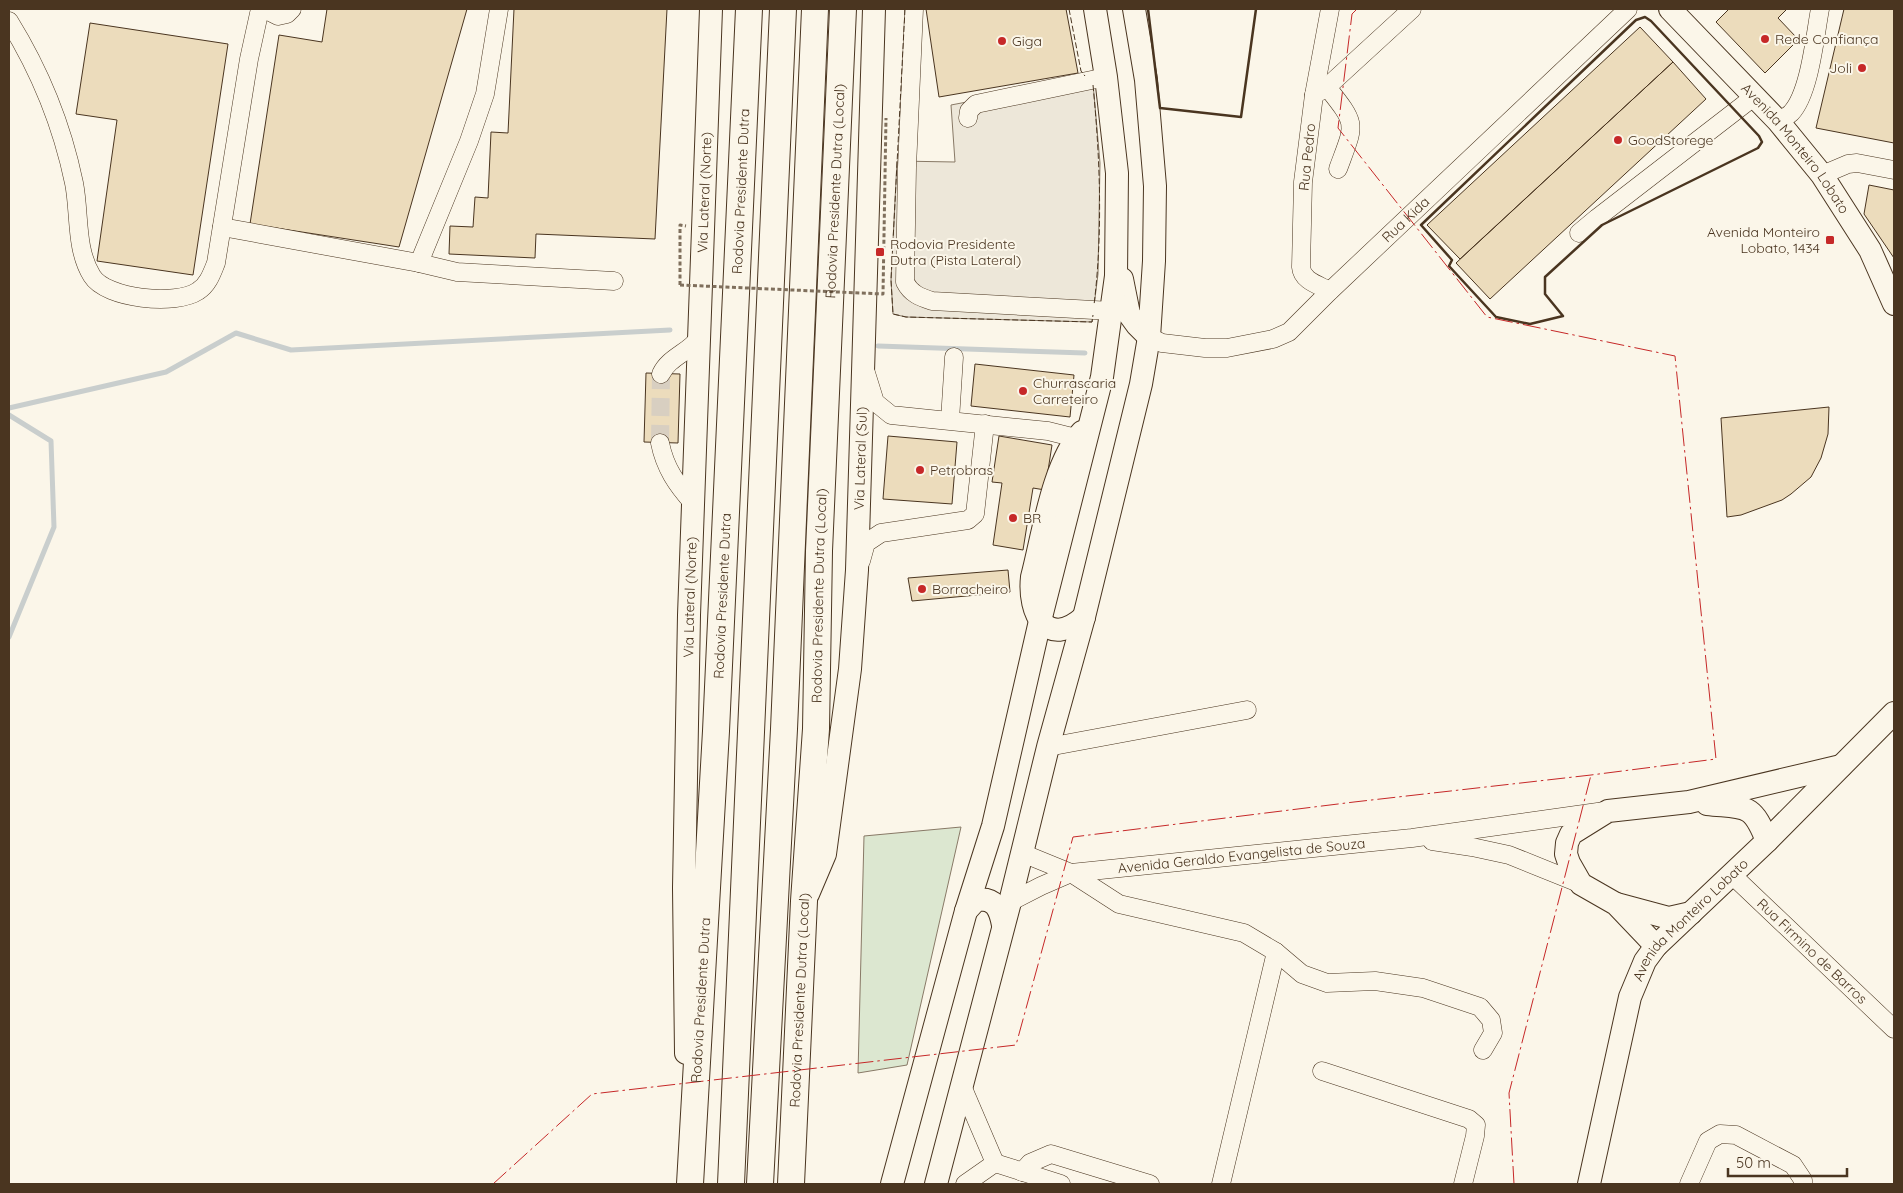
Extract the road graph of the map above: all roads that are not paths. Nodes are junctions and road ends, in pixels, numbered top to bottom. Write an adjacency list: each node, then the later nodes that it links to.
1 (260, 9): 28 (street)
2 (264, 9): 3 (street)
3 (292, 9)
4 (499, 9): 31 (street)
5 (711, 9): 37 (main road, Via Lateral (Norte))
6 (749, 9): 76 (highway, Rodovia Presidente Dutra)
7 (783, 9): 77 (highway)
8 (815, 9): 78 (highway)
9 (843, 9): 62 (highway, Rodovia Presidente Dutra (Local))
10 (874, 9): 39 (main road, Via Lateral (Sul))
11 (914, 9): 35 (street)
12 (1095, 9): 20 (main road)
13 (1134, 9): 36 (main road)
14 (1330, 9): 21 (street, Rua Pedro)
15 (1412, 9): 21 (street)
16 (1628, 9): 33 (street, Rua Kida)
17 (1670, 9): 22 (main road, Avenida Monteiro Lobato)
18 (1820, 9): 24 (street)
19 (9, 21): 28 (street)
20 (1106, 77): 23 (street); 30 (main road)
21 (1320, 91): 25 (street); 33 (street, Rua Pedro)
22 (1755, 96): 24 (main road, Avenida Monteiro Lobato); 29 (street)
23 (968, 118)
24 (1778, 121): 27 (main road, Avenida Monteiro Lobato)
25 (1338, 169)
26 (1894, 170): 27 (street)
27 (1822, 175): 34 (main road, Avenida Monteiro Lobato)
28 (222, 227): 31 (street)
29 (1579, 233)
30 (1117, 256): 35 (main road); 36 (main road)
31 (419, 263): 32 (street)
32 (614, 281)
33 (1330, 291): 36 (street, Rua Kida)
34 (1894, 304)
35 (1112, 311): 42 (main road)
36 (1149, 337): 48 (main road)
37 (699, 338): 40 (street); 46 (main road, Via Lateral (Norte))
38 (954, 357): 41 (street)
39 (862, 360): 41 (street); 47 (main road, Via Lateral (Sul))
40 (661, 374)
41 (950, 420): 43 (street)
42 (1091, 422): 44 (main road); 49 (main road)
43 (985, 424): 44 (street); 47 (street)
44 (1076, 438): 49 (main road)
45 (660, 443): 46 (street)
46 (693, 503): 76 (main road, Via Lateral (Norte))
47 (857, 570): 62 (main road, Via Lateral (Sul))
48 (1084, 617): 49 (main road); 52 (main road)
49 (1040, 621): 65 (main road)
50 (1247, 710): 52 (street)
51 (1894, 713): 53 (main road, Avenida Monteiro Lobato)
52 (1048, 747): 58 (main road)
53 (1841, 766): 54 (main road, Avenida Geraldo Evangelista de Souza); 57 (main road, Avenida Monteiro Lobato)
54 (1689, 802): 55 (main road, Avenida Geraldo Evangelista de Souza); 57 (main road)
55 (1608, 811): 56 (street, Avenida Geraldo Evangelista de Souza); 61 (main road, Avenida Geraldo Evangelista de Souza)
56 (1412, 838): 59 (street, Avenida Geraldo Evangelista de Souza); 61 (street, Avenida Geraldo Evangelista de Souza)
57 (1767, 840): 60 (main road, Avenida Monteiro Lobato)
58 (1022, 853): 59 (street, Avenida Geraldo Evangelista de Souza); 63 (main road)
59 (1071, 873): 63 (street, Avenida Geraldo Evangelista de Souza); 69 (street)
60 (1732, 874): 66 (main road, Avenida Monteiro Lobato); 70 (street, Rua Firmino de Barros)
61 (1581, 884): 64 (main road, Avenida Geraldo Evangelista de Souza)
62 (804, 902): 79 (highway, Rodovia Presidente Dutra (Local))
63 (1010, 902): 67 (main road)
64 (1616, 904): 66 (main road); 68 (main road, Avenida Geraldo Evangelista de Souza)
65 (966, 911): 67 (main road); 80 (main road)
66 (1691, 913): 68 (main road, Avenida Monteiro Lobato)
67 (1003, 925): 73 (main road)
68 (1656, 946): 87 (main road, Avenida Monteiro Lobato)
69 (1276, 952): 71 (street); 85 (street)
70 (1894, 1029)
71 (1483, 1050)
72 (1322, 1071): 86 (street)
73 (962, 1086): 74 (street); 81 (main road)
74 (995, 1163): 75 (street); 82 (street)
75 (1022, 1172): 83 (street); 84 (street)
76 (689, 1184)
77 (732, 1184)
78 (760, 1184)
79 (791, 1184)
80 (892, 1184)
81 (936, 1184)
82 (965, 1184)
83 (1061, 1184)
84 (1150, 1184)
85 (1221, 1184)
86 (1463, 1184)
87 (1589, 1184)
88 (1689, 1184): 89 (street)
89 (1803, 1184)

